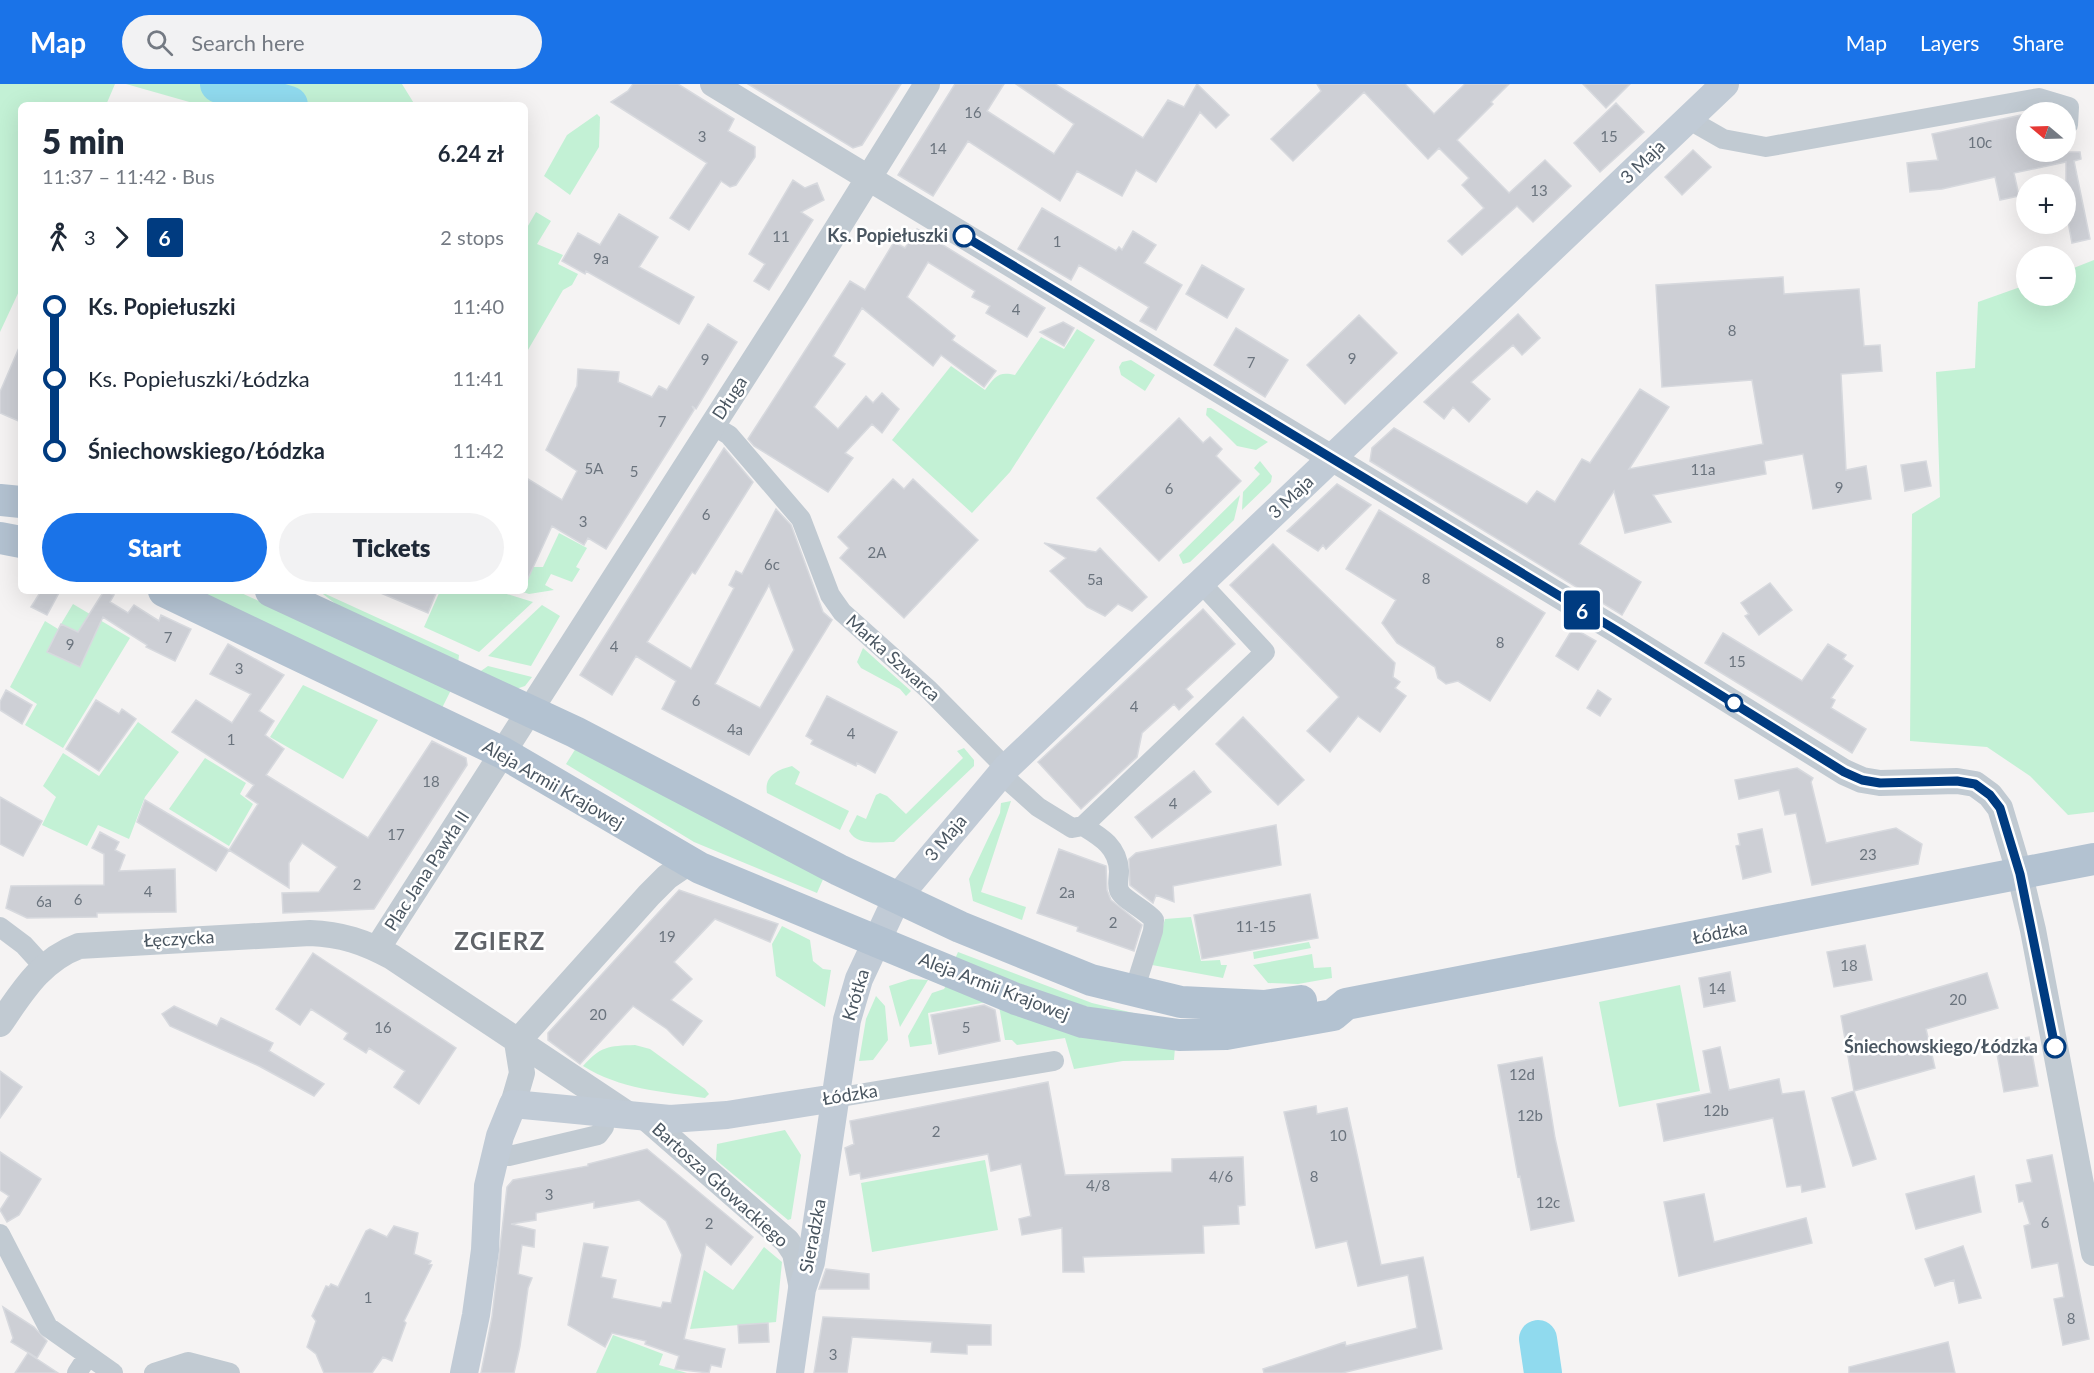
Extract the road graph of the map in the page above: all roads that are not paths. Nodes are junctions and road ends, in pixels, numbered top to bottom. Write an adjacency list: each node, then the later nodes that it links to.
1 (713, 84): 8 (street)
2 (927, 84): 8 (street, Długa)
3 (1725, 84): 7 (main road, 3 Maja)
4 (2016, 102): 7 (street)
5 (2017, 102): 6 (street)
6 (2054, 102)
7 (1688, 119): 10 (main road, 3 Maja)
8 (868, 179): 9 (street, Długa); 10 (street)
9 (712, 425): 16 (street, Długa); 18 (street, Marka Szwarca)
10 (1332, 459): 13 (main road, 3 Maja); 22 (street)
11 (0, 538): 12 (main road)
12 (18, 541)
13 (1200, 582): 18 (main road, 3 Maja); 19 (street)
14 (170, 594): 17 (main road, Aleja Armii Krajowej)
15 (277, 594): 16 (main road)
16 (530, 712): 17 (street, Plac Jana Pawła II); 23 (main road)
17 (502, 753): 21 (main road, Aleja Armii Krajowej); 26 (street, Plac Jana Pawła II)
18 (1004, 771): 19 (street, Marka Szwarca); 23 (main road, 3 Maja)
19 (1083, 826): 28 (street, Marka Szwarca)
20 (2094, 860): 22 (main road, Łódzka)
21 (689, 862): 25 (main road, Aleja Armii Krajowej); 31 (street)
22 (2020, 874): 29 (main road, Łódzka); 38 (street)
23 (897, 898): 25 (main road, Krótka); 28 (main road)
24 (0, 927): 27 (street)
25 (875, 940): 29 (main road, Aleja Armii Krajowej); 33 (main road, Krótka)
26 (376, 949): 27 (street, Łęczycka); 31 (street, Plac Jana Pawła II)
27 (44, 967): 30 (street, Łęczycka)
28 (1134, 991): 29 (main road)
29 (1346, 1004)
30 (0, 1024)
31 (518, 1042): 34 (street); 35 (street, Plac Jana Pawła II)
32 (1054, 1060): 33 (street, Łódzka)
33 (835, 1098): 35 (main road, Łódzka); 39 (main road, Sieradzka)
34 (513, 1104): 35 (main road); 36 (main road)
35 (626, 1114): 36 (street); 39 (street, Bartosza Głowackiego)
36 (495, 1154): 45 (main road)
37 (0, 1234): 40 (street)
38 (2094, 1253)
39 (802, 1289): 46 (main road, Sieradzka)
40 (88, 1356): 41 (street); 42 (street)
41 (76, 1373)
42 (113, 1373)
43 (154, 1373): 44 (street)
44 (230, 1373)
45 (464, 1373)
46 (790, 1373)

